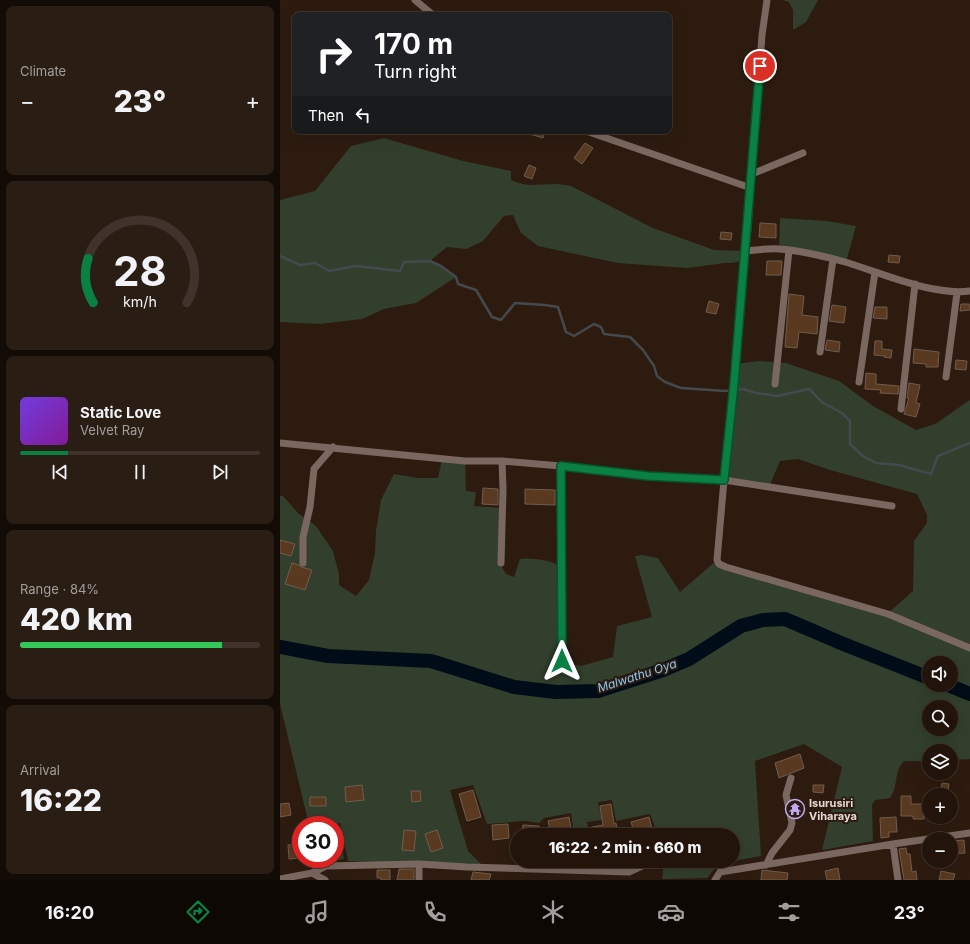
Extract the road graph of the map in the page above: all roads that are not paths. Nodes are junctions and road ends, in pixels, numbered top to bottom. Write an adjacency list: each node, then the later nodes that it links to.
1 (415, 0): 3 (street)
2 (767, 0): 6 (street)
3 (429, 12)
4 (595, 134): 7 (street)
5 (803, 153): 6 (street)
6 (752, 174): 7 (street)
7 (751, 188): 9 (street)
8 (789, 250): 9 (street); 10 (street); 18 (street)
9 (745, 251): 24 (street)
10 (833, 259): 11 (street); 15 (street)
11 (875, 272): 12 (street); 17 (street)
12 (915, 284): 14 (street); 19 (street)
13 (970, 291): 14 (street)
14 (957, 293): 16 (street)
15 (820, 352)
16 (946, 377)
17 (859, 382)
18 (775, 384)
19 (901, 409)
20 (280, 443): 21 (street)
21 (333, 447): 22 (street); 26 (street)
22 (502, 461): 23 (street); 27 (street)
23 (561, 466): 24 (street); 29 (street)
24 (724, 480): 25 (street); 28 (street)
25 (892, 506)
26 (303, 563)
27 (501, 563)
28 (970, 648)
29 (562, 661)
30 (791, 778): 34 (street)
31 (970, 833): 32 (street)
32 (893, 844): 34 (street); 41 (street)
33 (420, 864): 35 (street); 36 (street); 39 (street)
34 (766, 864): 40 (street)
35 (638, 868)
36 (312, 874): 37 (street); 38 (street)
37 (280, 879)
38 (326, 880)
39 (419, 880)
40 (715, 880)
41 (898, 880)

